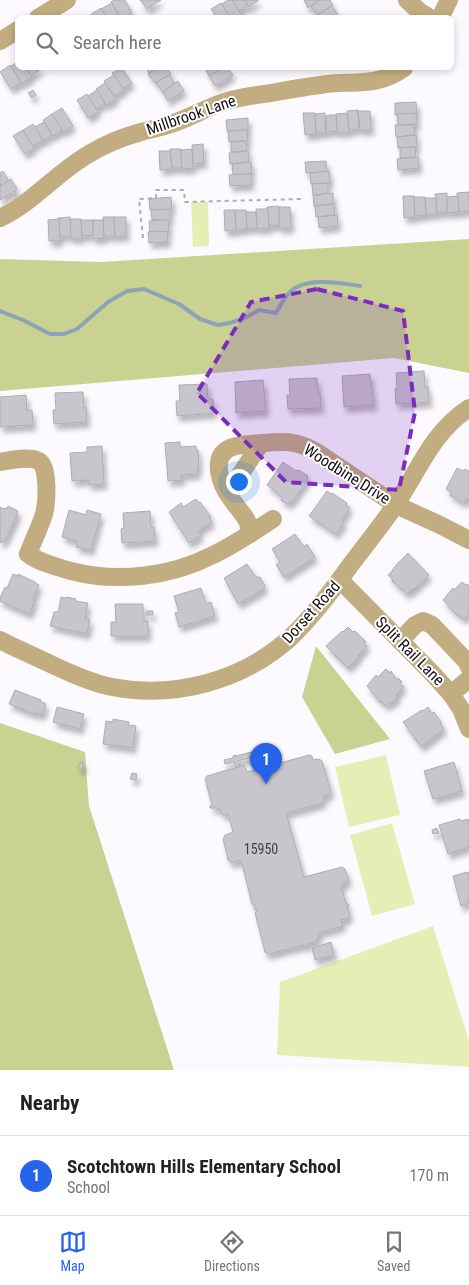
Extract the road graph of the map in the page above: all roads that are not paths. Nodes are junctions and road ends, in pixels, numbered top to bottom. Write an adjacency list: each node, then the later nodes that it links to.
1 (67, 0): 4 (street)
2 (408, 0): 5 (street)
3 (449, 0): 6 (street)
4 (43, 15)
5 (424, 15)
6 (442, 15)
7 (15, 32): 8 (street)
8 (0, 41)
9 (401, 70): 10 (street, Millbrook Lane)
10 (0, 218)
11 (469, 408): 15 (street, Dorset Road)
12 (261, 443): 14 (street); 14 (street, Woodbine Drive); 15 (street, Woodbine Drive)
13 (0, 462): 17 (street)
14 (228, 493): 17 (street, Woodbine Drive)
15 (396, 505): 18 (street); 19 (street, Dorset Road)
16 (272, 519): 17 (street)
17 (250, 534)
18 (469, 540)
19 (340, 580): 20 (street, Dorset Road); 21 (street, Split Rail Lane)
20 (0, 640)
21 (400, 641): 22 (street); 24 (street, Split Rail Lane)
22 (469, 667)
23 (469, 679): 24 (street)
24 (451, 694): 25 (street, Split Rail Lane)
25 (469, 729)

